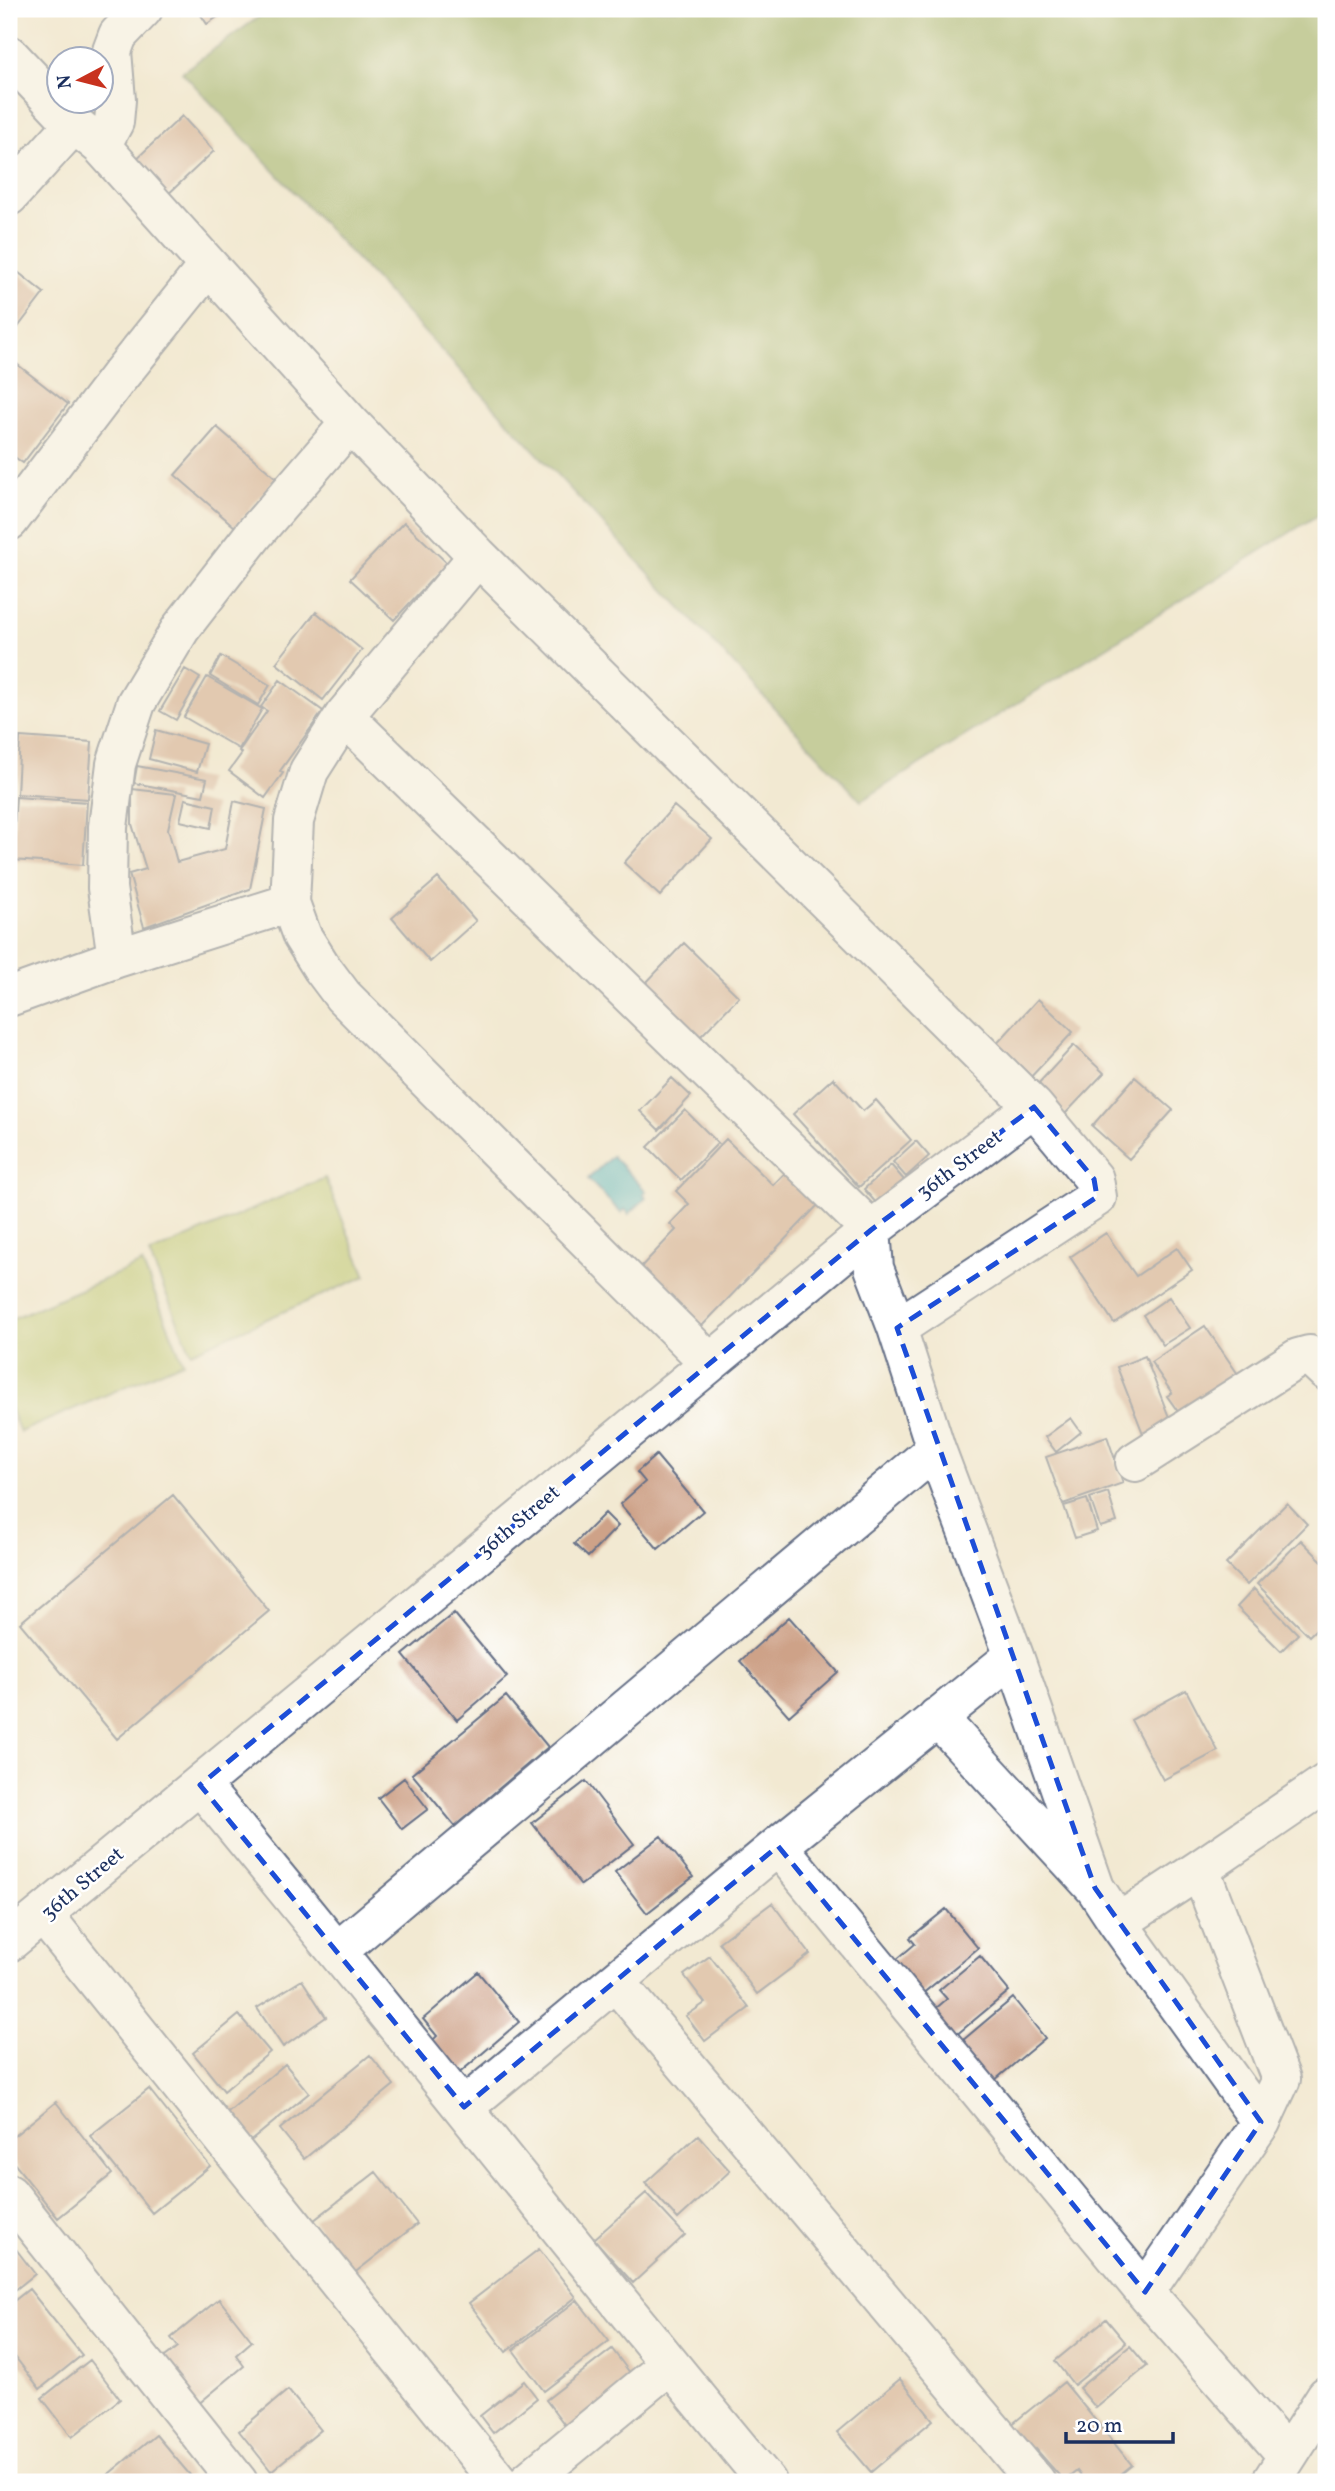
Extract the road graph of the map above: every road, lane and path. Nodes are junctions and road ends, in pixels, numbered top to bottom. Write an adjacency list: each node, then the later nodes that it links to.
1 (143, 9): 3 (street)
2 (9, 55): 3 (street)
3 (88, 135): 4 (street); 5 (street)
4 (9, 196)
5 (208, 266): 6 (street); 7 (street)
6 (351, 423): 8 (street); 11 (street)
7 (9, 521)
8 (478, 556): 9 (street); 13 (street)
9 (344, 716): 10 (street); 14 (street)
10 (290, 903): 11 (street); 16 (street)
11 (117, 958): 12 (street)
12 (9, 998)
13 (1034, 1107): 14 (street, 36th Street); 15 (street)
14 (871, 1230): 15 (street); 16 (street, 36th Street)
15 (897, 1328): 18 (street)
16 (709, 1362): 23 (street, 36th Street)
17 (1326, 1371): 19 (street)
18 (936, 1449): 20 (street); 30 (street)
19 (1135, 1462)
20 (1014, 1656): 21 (street); 26 (street)
21 (937, 1717): 24 (street); 26 (street)
22 (1326, 1783): 25 (street)
23 (200, 1785): 27 (street, 36th Street); 30 (street)
24 (778, 1846): 31 (street); 35 (street)
25 (1200, 1870): 28 (street); 33 (street)
26 (1096, 1888): 28 (street)
27 (43, 1914): 29 (street, 36th Street); 40 (street)
28 (1118, 1923): 33 (street)
29 (9, 1942)
30 (338, 1950): 32 (street)
31 (616, 1982): 32 (street); 43 (street)
32 (464, 2107): 36 (street)
33 (1261, 2122): 35 (street)
34 (9, 2194): 39 (street)
35 (1145, 2292): 38 (street)
36 (669, 2365): 41 (street); 42 (street)
37 (1326, 2396): 38 (street)
38 (1279, 2469)
39 (238, 2482)
40 (499, 2482)
41 (527, 2482)
42 (767, 2482)
43 (1035, 2482)

